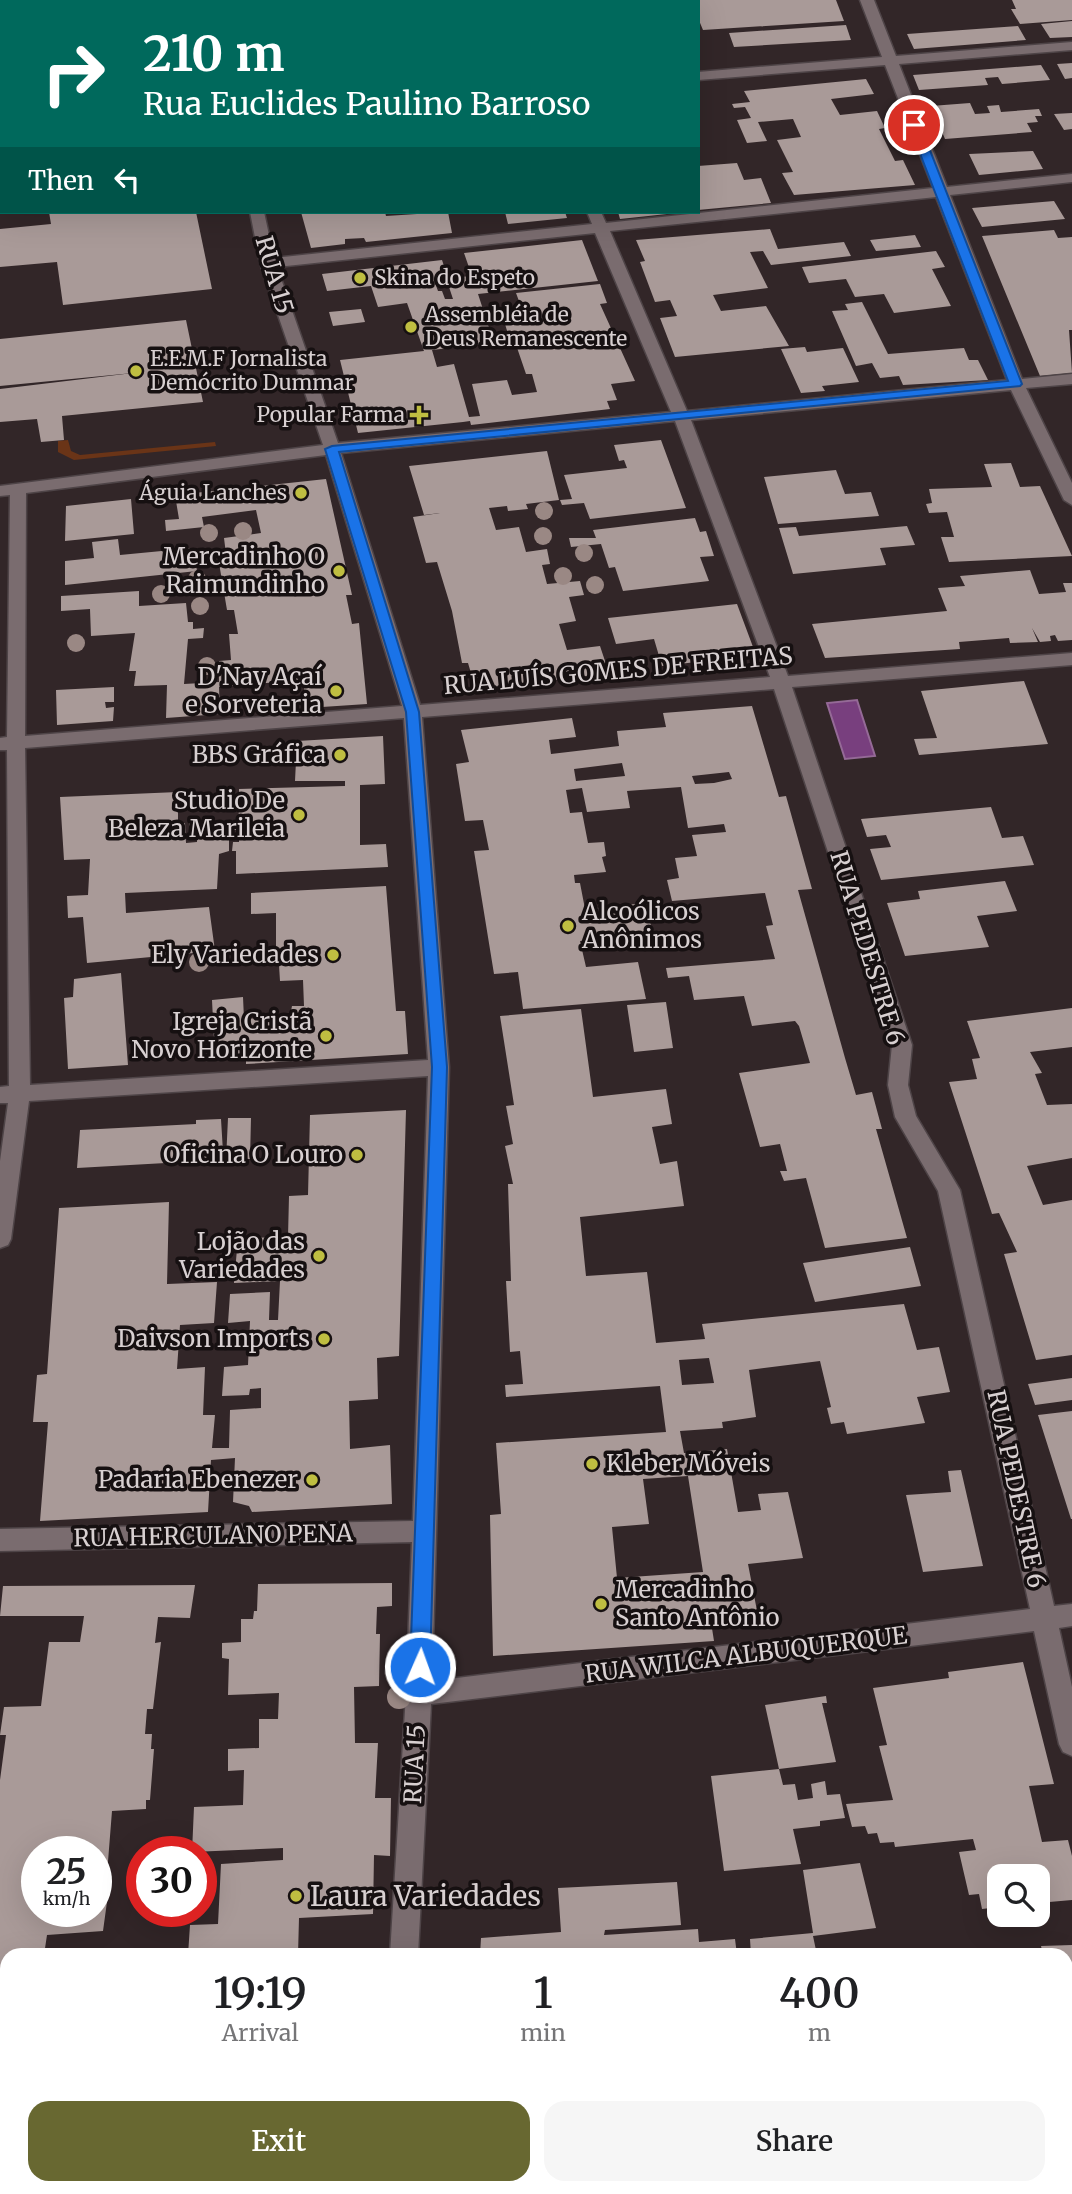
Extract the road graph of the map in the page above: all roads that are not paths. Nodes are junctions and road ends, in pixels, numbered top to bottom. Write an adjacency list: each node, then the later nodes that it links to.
1 (867, 0): 3 (street)
2 (1072, 46): 3 (street)
3 (888, 60): 4 (street); 6 (street)
4 (700, 76)
5 (1072, 178): 6 (street)
6 (940, 191): 7 (street); 13 (street)
7 (700, 211)
8 (257, 214): 11 (street, RUA 15)
9 (658, 214): 10 (street)
10 (597, 219): 11 (street); 14 (street, RUA PEDESTRE 6)
11 (268, 263): 15 (street, RUA 15)
12 (1072, 379): 13 (street)
13 (1016, 384): 14 (street); 18 (street)
14 (681, 416): 15 (street); 20 (street, RUA PEDESTRE 6)
15 (332, 449): 16 (street); 21 (street, RUA 15)
16 (18, 489): 17 (street); 22 (street)
17 (0, 491)
18 (1072, 500)
19 (1072, 659): 20 (street, RUA LUÍS GOMES DE FREITAS)
20 (781, 682): 21 (street, RUA LUÍS GOMES DE FREITAS); 29 (street, RUA PEDESTRE 6)
21 (412, 712): 22 (street, RUA LUÍS GOMES DE FREITAS); 23 (street, RUA 15)
22 (8, 743): 24 (street)
23 (439, 1067): 24 (street); 26 (street, RUA 15)
24 (10, 1094): 25 (street)
25 (0, 1239)
26 (425, 1531): 27 (street, RUA HERCULANO PENA); 30 (street, RUA 15)
27 (0, 1540)
28 (1072, 1615): 29 (street, RUA WILCA ALBUQUERQUE)
29 (1045, 1620): 30 (street, RUA WILCA ALBUQUERQUE); 31 (street, RUA PEDESTRE 6)
30 (419, 1694): 32 (street, RUA 15)
31 (1072, 1744)
32 (404, 1948)

